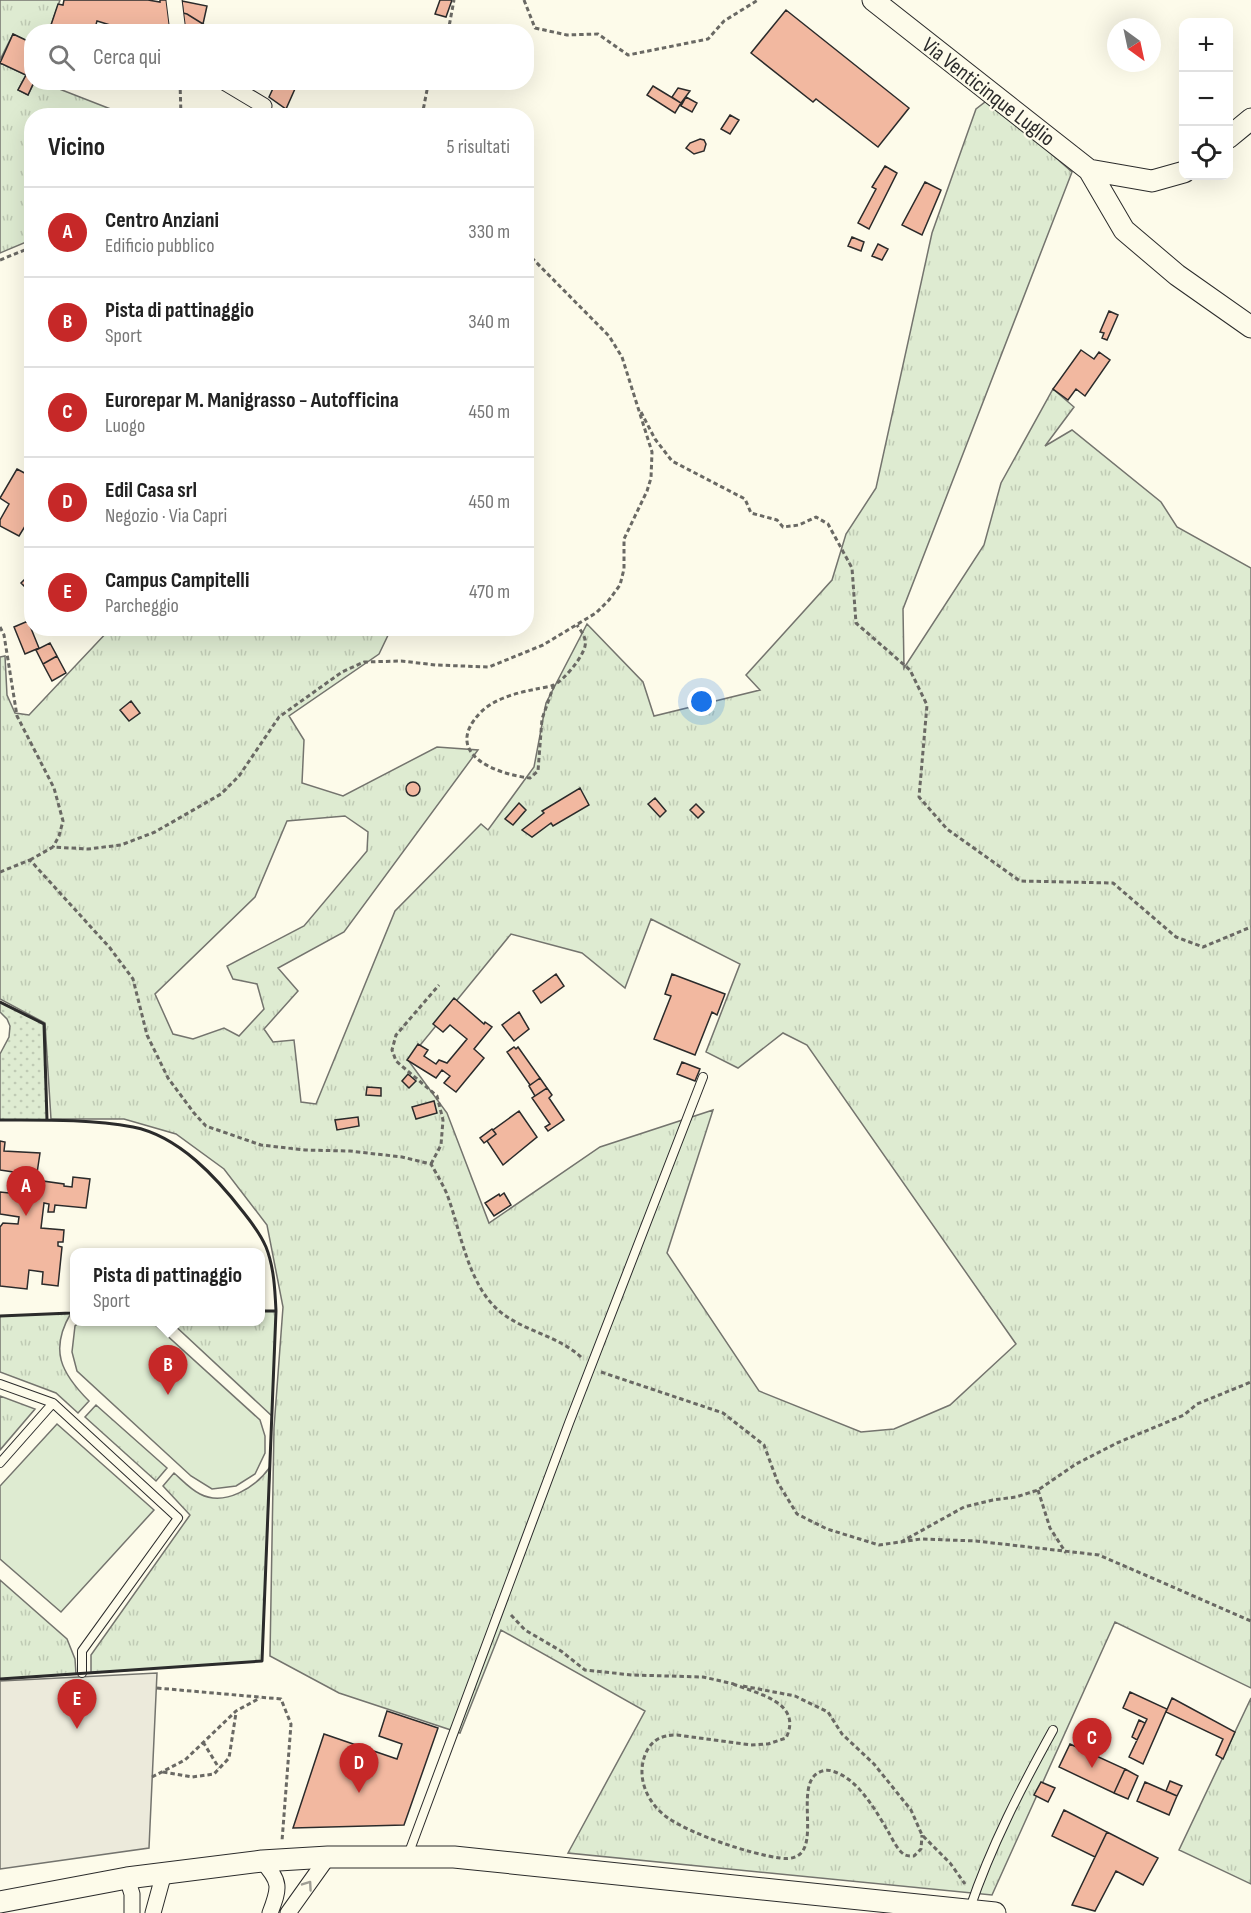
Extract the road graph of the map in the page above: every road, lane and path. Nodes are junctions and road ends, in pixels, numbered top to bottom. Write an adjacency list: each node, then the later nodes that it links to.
1 (174, 0): 6 (street)
2 (454, 0): 7 (path)
3 (524, 0): 8 (path)
4 (758, 0): 9 (path)
5 (873, 0): 18 (main road, Via Venticinque Luglio)
6 (177, 24)
7 (450, 24)
8 (533, 24)
9 (534, 25)
10 (180, 90): 14 (path)
11 (237, 90): 13 (street)
12 (427, 90): 15 (path)
13 (264, 106)
14 (181, 108)
15 (424, 108)
16 (1251, 119): 17 (main road)
17 (1233, 134)
18 (1098, 172): 19 (main road); 23 (main road)
19 (1179, 173)
20 (24, 250): 21 (path)
21 (0, 260)
22 (534, 260): 24 (path)
23 (1251, 327)
24 (636, 403): 25 (path); 31 (path)
25 (577, 625): 27 (path); 28 (path)
26 (0, 627): 28 (path)
27 (554, 685): 27 (path)
28 (52, 847): 29 (path)
29 (30, 860): 30 (path); 34 (path)
30 (0, 872)
31 (1251, 927)
32 (439, 985): 34 (path)
33 (703, 1077): 35 (lane)
34 (431, 1164): 35 (path)
35 (593, 1365): 41 (path); 43 (lane)
36 (1251, 1382): 40 (path)
37 (0, 1384): 38 (lane)
38 (53, 1403): 39 (lane); 45 (lane)
39 (0, 1463)
40 (1038, 1490): 41 (path); 42 (path)
41 (897, 1544): 42 (path)
42 (1066, 1552): 44 (path)
43 (501, 1605): 46 (path); 57 (lane)
44 (1251, 1621)
45 (82, 1673)
46 (734, 1684): 55 (path); 55 (path)
47 (157, 1688): 48 (path)
48 (261, 1698): 49 (path); 58 (path)
49 (236, 1711): 51 (path); 52 (path)
50 (1053, 1730): 61 (lane)
51 (203, 1742): 52 (path); 53 (path)
52 (219, 1768): 53 (path)
53 (163, 1772): 54 (path)
54 (152, 1777)
55 (922, 1835): 61 (path)
56 (328, 1857): 57 (main road); 58 (main road); 66 (street, one-way to 56)
57 (407, 1857): 61 (main road)
58 (271, 1860): 59 (main road); 65 (street)
59 (164, 1873): 60 (main road); 64 (street)
60 (128, 1878): 62 (main road); 63 (street)
61 (973, 1901): 67 (main road)
62 (3, 1906)
63 (132, 1913)
64 (153, 1913)
65 (270, 1913)
66 (288, 1913)
67 (995, 1913)

